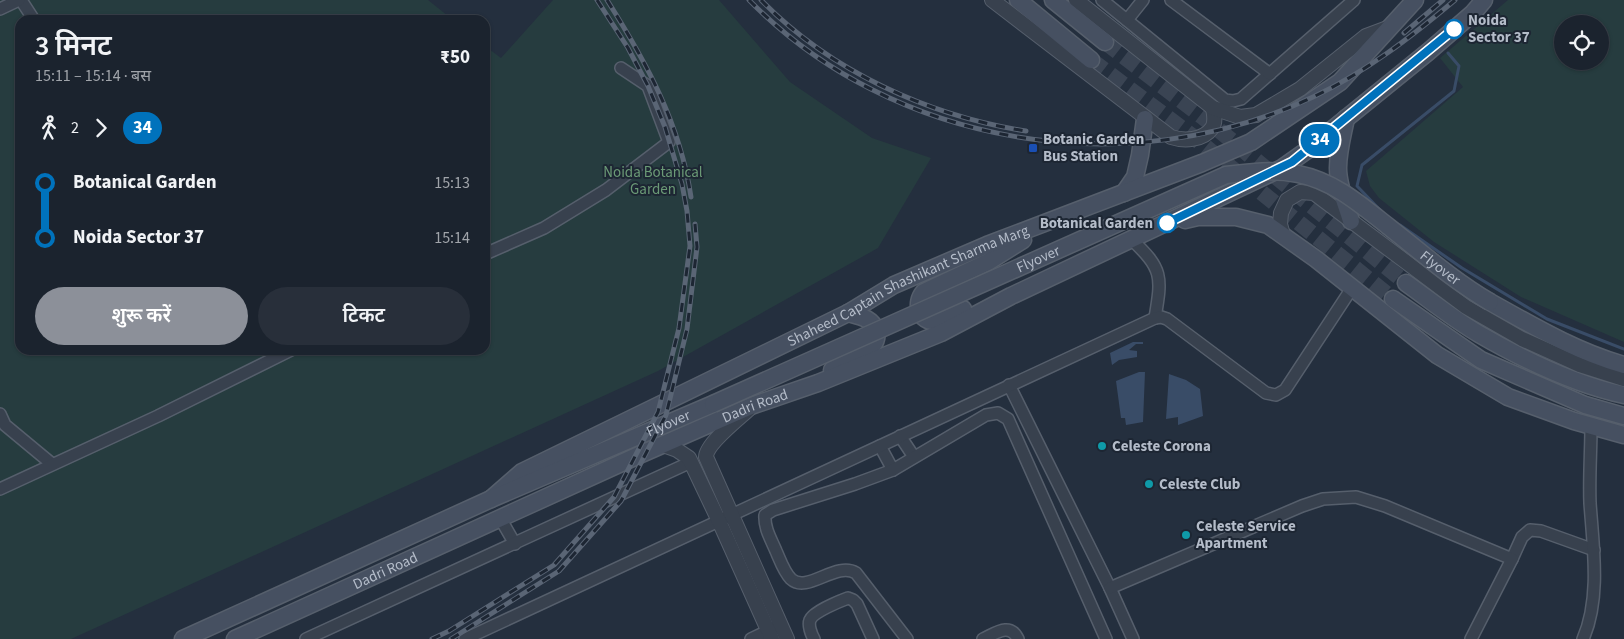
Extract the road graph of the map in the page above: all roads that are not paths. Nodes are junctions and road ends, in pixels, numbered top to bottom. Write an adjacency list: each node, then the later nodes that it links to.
1 (20, 0): 12 (street); 13 (street)
2 (992, 0): 22 (street)
3 (1018, 0): 17 (main road)
4 (1053, 0): 16 (main road)
5 (1076, 0): 20 (street)
6 (1102, 0): 14 (street)
7 (1143, 0): 14 (street)
8 (1171, 0): 19 (street)
9 (1354, 0): 19 (street)
10 (1415, 0): 15 (main road, Shaheed Captain Shashikant Sharma Marg)
11 (1484, 0): 21 (main road)
12 (0, 8)
13 (30, 15)
14 (1127, 20): 19 (street)
15 (1390, 28): 20 (street); 23 (main road, Shaheed Captain Shashikant Sharma Marg)
16 (1105, 42)
17 (1092, 60)
18 (622, 68): 29 (street)
19 (1270, 74)
20 (1213, 108): 22 (street)
21 (1346, 118): 24 (main road); 26 (main road)
22 (1145, 119): 23 (main road)
23 (1124, 193): 25 (main road, Shaheed Captain Shashikant Sharma Marg)
24 (1351, 221): 27 (street); 38 (street)
25 (1050, 222): 32 (main road); 34 (main road, Shaheed Captain Shashikant Sharma Marg)
26 (1164, 224): 27 (main road); 28 (main road, Dadri Road)
27 (1283, 236): 31 (main road)
28 (1131, 239): 32 (main road, Dadri Road); 35 (street)
29 (490, 252)
30 (1406, 283): 41 (main road)
31 (1352, 288): 35 (street); 45 (main road)
32 (1011, 296): 39 (main road, Dadri Road)
33 (1393, 299): 44 (main road)
34 (848, 313): 39 (main road); 55 (main road, Shaheed Captain Shashikant Sharma Marg)
35 (1156, 318): 40 (street)
36 (281, 355): 52 (street)
37 (1624, 364): 55 (main road, Flyover, bridge)
38 (1624, 379)
39 (818, 383): 42 (main road, Dadri Road)
40 (1009, 385): 47 (street); 61 (street)
41 (1624, 395)
42 (751, 406): 48 (main road, Dadri Road); 57 (street)
43 (0, 414): 52 (street)
44 (1624, 416)
45 (1591, 426): 46 (main road); 59 (street)
46 (1624, 435)
47 (900, 436): 49 (street); 50 (street)
48 (663, 445): 51 (street); 56 (main road, Dadri Road)
49 (880, 446): 53 (street); 57 (street)
50 (914, 458): 53 (street); 74 (street)
51 (691, 462): 57 (street); 58 (street)
52 (52, 464): 54 (street)
53 (893, 470): 71 (street)
54 (0, 489)
55 (491, 499): 63 (main road, Dadri Road)
56 (500, 518): 58 (street); 64 (main road, Dadri Road)
57 (725, 518): 62 (street); 66 (street)
58 (514, 544): 65 (street)
59 (1594, 550): 60 (street); 77 (street)
60 (1512, 559): 61 (street); 76 (street)
61 (1110, 588): 75 (street)
62 (774, 632): 67 (street); 68 (street)
63 (183, 639)
64 (235, 639)
65 (306, 639)
66 (465, 639)
67 (750, 639)
68 (786, 639)
69 (814, 639): 70 (street)
70 (873, 639)
71 (908, 639)
72 (983, 639): 73 (street)
73 (1018, 639)
74 (1106, 639)
75 (1133, 639)
76 (1470, 639)
77 (1582, 639)

